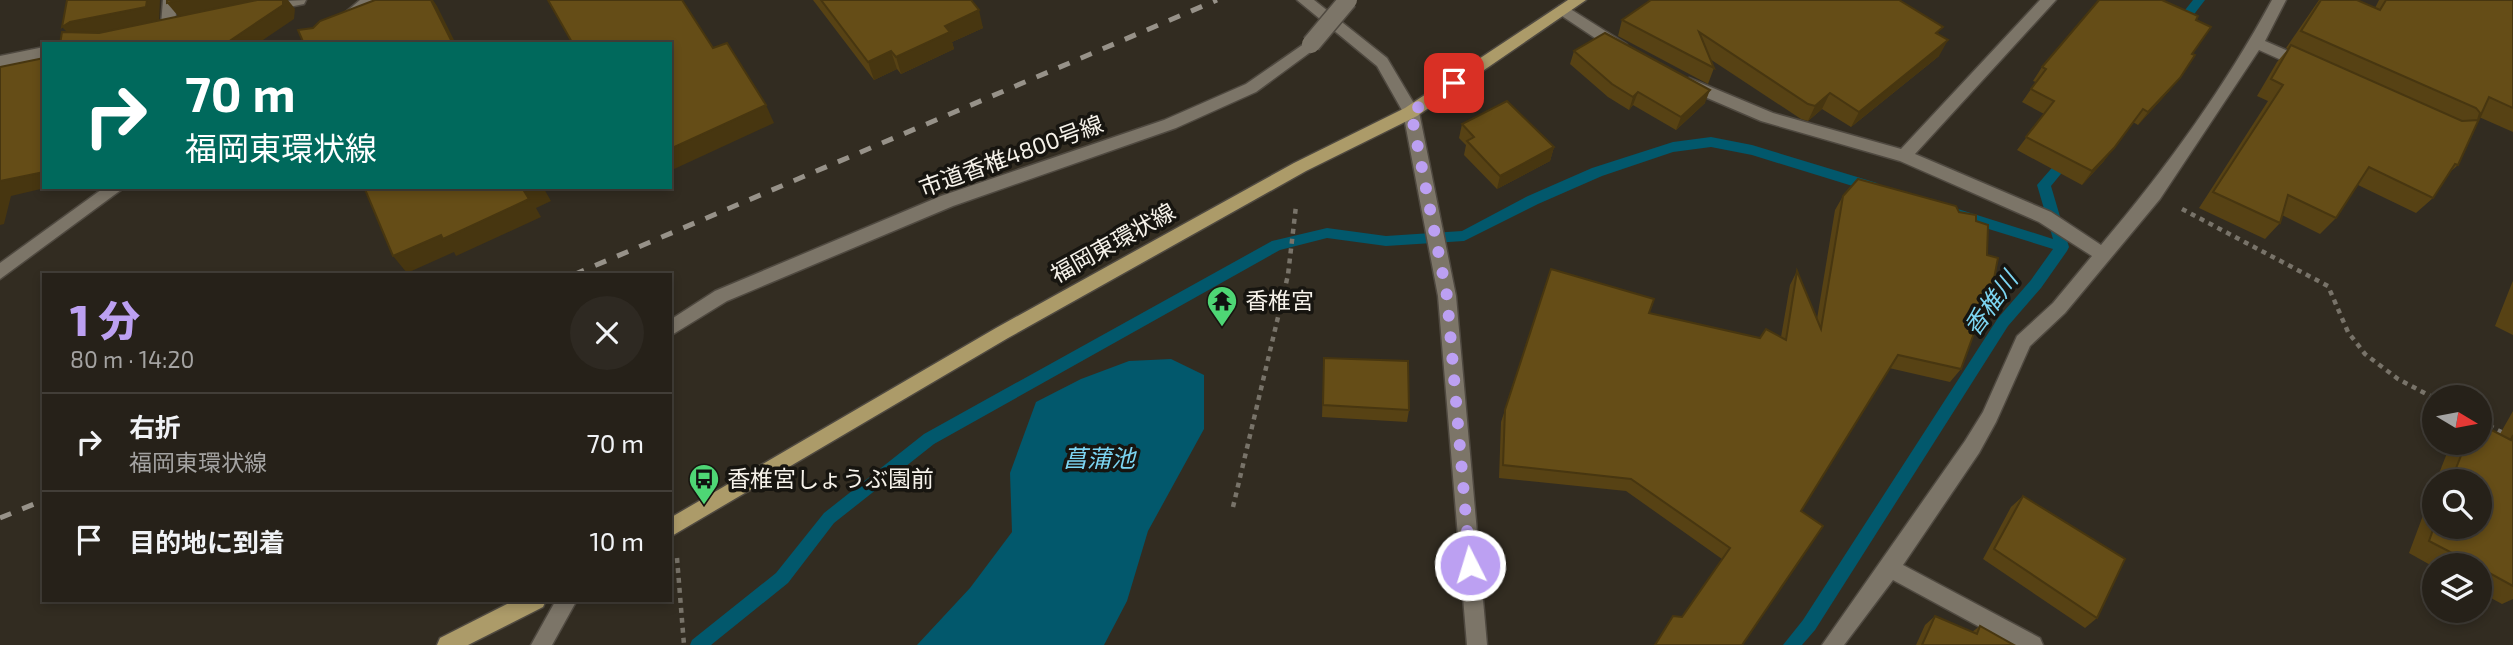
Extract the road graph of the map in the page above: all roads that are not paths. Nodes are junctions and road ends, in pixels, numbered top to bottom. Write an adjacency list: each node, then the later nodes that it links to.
1 (170, 0): 10 (street)
2 (299, 0): 9 (street)
3 (370, 0): 11 (street)
4 (1304, 0): 18 (street)
5 (1348, 0): 23 (street, 市道香椎4800号線, bridge)
6 (2049, 0): 19 (street)
7 (2279, 0): 12 (street)
8 (1571, 5): 14 (street); 18 (main road, 福岡東環状線)
9 (260, 8)
10 (168, 25)
11 (318, 42)
12 (2256, 43): 16 (street); 21 (street)
13 (42, 52): 15 (street)
14 (1640, 58)
15 (0, 62)
16 (2318, 70)
17 (1677, 78): 19 (street)
18 (1411, 112): 24 (main road, 福岡東環状線); 30 (street)
19 (1903, 156): 21 (street)
20 (114, 189): 22 (street)
21 (2103, 255): 25 (street)
22 (0, 272)
23 (672, 328)
24 (673, 527)
25 (1890, 568): 31 (street); 32 (street)
26 (532, 602): 28 (main road)
27 (566, 602): 29 (street)
28 (447, 645)
29 (541, 645)
30 (1477, 645)
31 (1832, 645)
32 (2033, 645)

